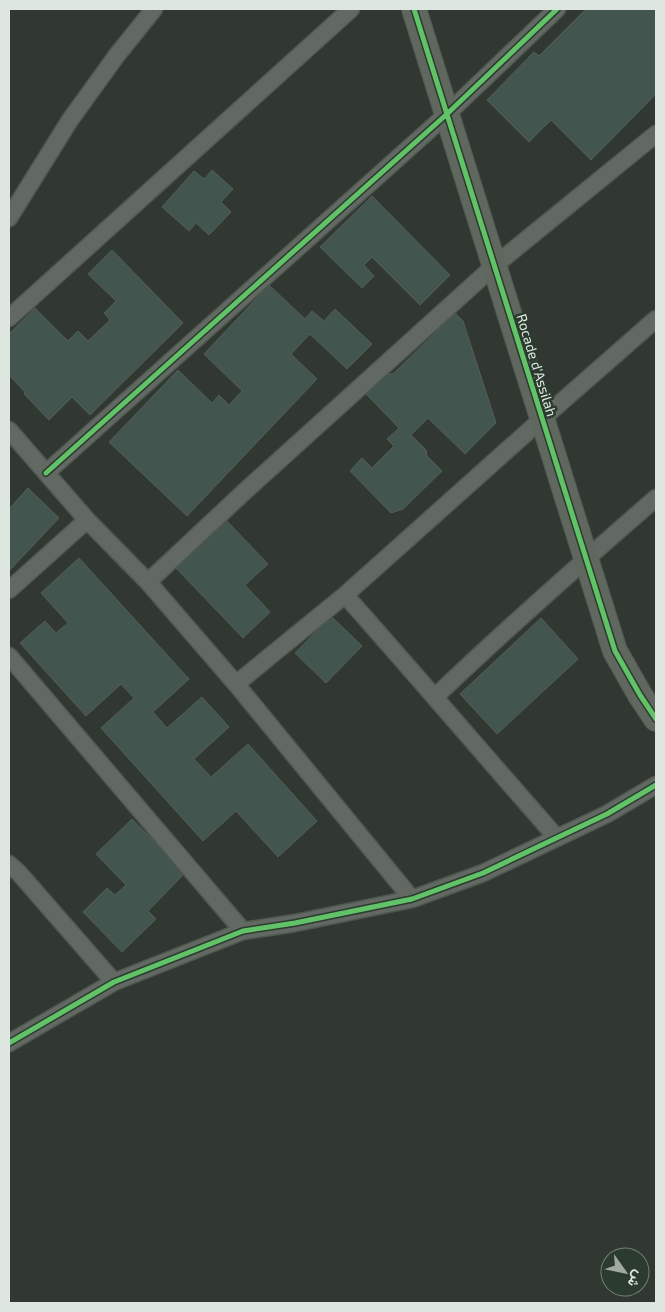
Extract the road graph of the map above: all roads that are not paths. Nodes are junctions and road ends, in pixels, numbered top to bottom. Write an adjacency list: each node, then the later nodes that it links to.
1 (154, 9): 7 (street)
2 (351, 9): 9 (street)
3 (414, 9): 5 (street, Rocade d'Assilah)
4 (557, 9): 5 (street)
5 (447, 114): 8 (street, Rocade d'Assilah); 13 (street)
6 (656, 134): 8 (street)
7 (9, 218)
8 (494, 266): 11 (street, Rocade d'Assilah); 17 (street)
9 (9, 318)
10 (656, 319): 11 (street)
11 (542, 419): 16 (street, Rocade d'Assilah); 19 (street)
12 (9, 430): 13 (street)
13 (46, 473): 15 (street)
14 (656, 498): 16 (street)
15 (87, 520): 17 (street); 18 (street)
16 (586, 559): 22 (street); 23 (street, Rocade d'Assilah)
17 (148, 582): 21 (street)
18 (9, 590)
19 (345, 595): 21 (street); 22 (street)
20 (9, 656): 28 (street)
21 (236, 684): 27 (street)
22 (435, 697): 25 (street)
23 (656, 719)
24 (656, 785): 25 (street)
25 (557, 838): 27 (street)
26 (9, 864): 29 (street)
27 (412, 899): 28 (street)
28 (244, 931): 29 (street)
29 (114, 982): 30 (street)
30 (9, 1043)

